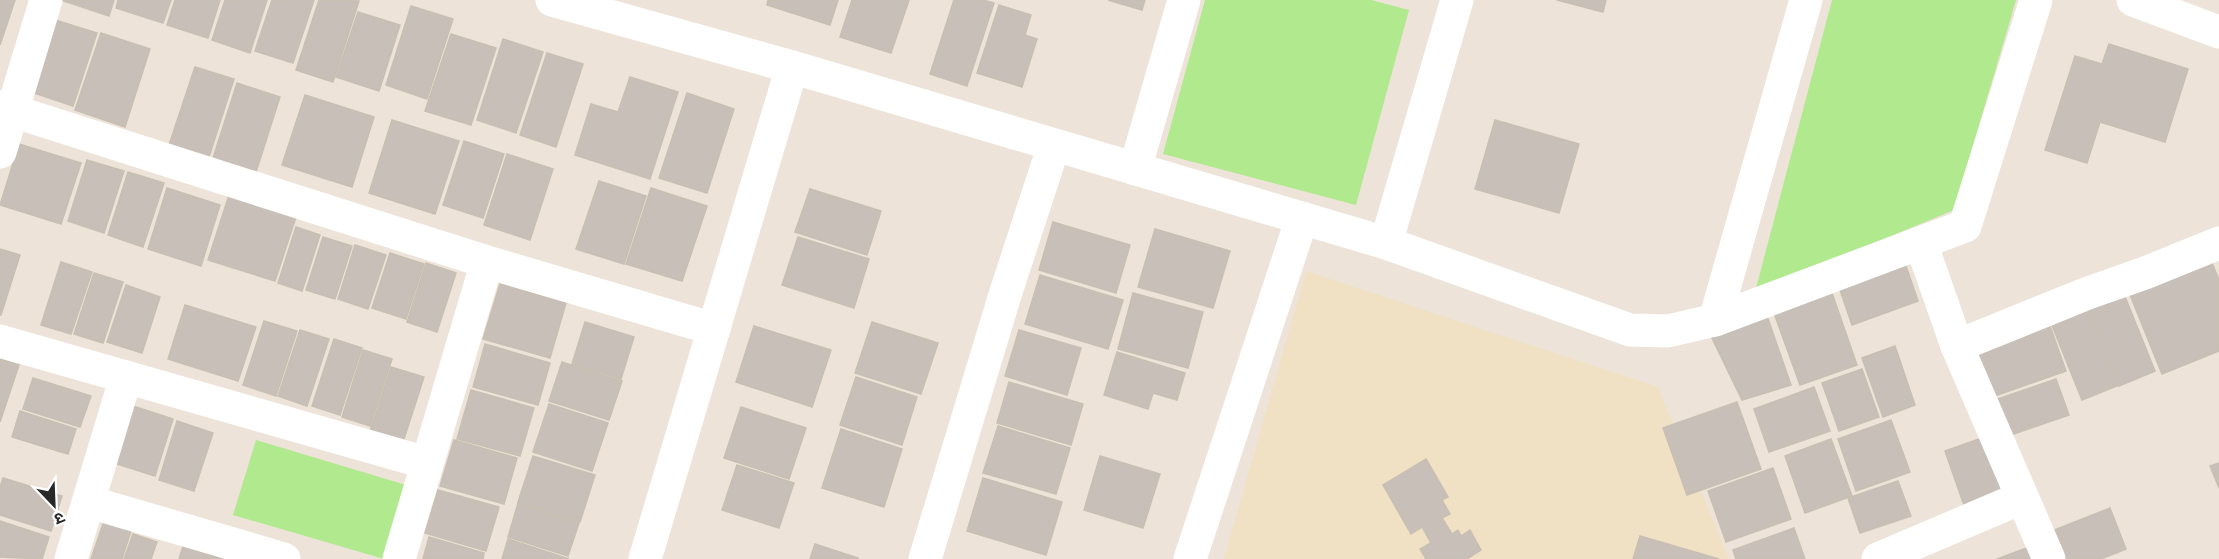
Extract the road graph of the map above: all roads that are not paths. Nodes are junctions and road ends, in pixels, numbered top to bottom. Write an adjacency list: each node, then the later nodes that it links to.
1 (46, 0): 10 (street)
2 (1184, 0): 13 (street)
3 (1457, 0): 15 (street)
4 (1806, 0): 19 (street)
5 (2036, 0): 16 (street)
6 (2133, 0): 8 (street)
7 (572, 3): 9 (street)
8 (2219, 32)
9 (792, 67): 11 (street); 20 (street)
10 (6, 109): 12 (street); 18 (street)
11 (1054, 145): 13 (street); 31 (street)
12 (0, 152)
13 (1135, 168): 14 (street)
14 (1302, 218): 15 (street); 32 (street)
15 (1386, 243): 19 (street)
16 (1921, 243): 19 (street); 22 (street)
17 (2219, 243): 22 (street)
18 (487, 261): 20 (street); 24 (street)
19 (1715, 320)
20 (714, 329): 30 (street)
21 (0, 341): 23 (street)
22 (1957, 346): 25 (street)
23 (126, 377): 24 (street); 26 (street)
24 (427, 463): 29 (street)
25 (2021, 498): 33 (street); 34 (street)
26 (89, 502): 27 (street); 28 (street)
27 (71, 559)
28 (284, 559)
29 (399, 559)
30 (645, 559)
31 (925, 559)
32 (1190, 559)
33 (1878, 559)
34 (2049, 559)

